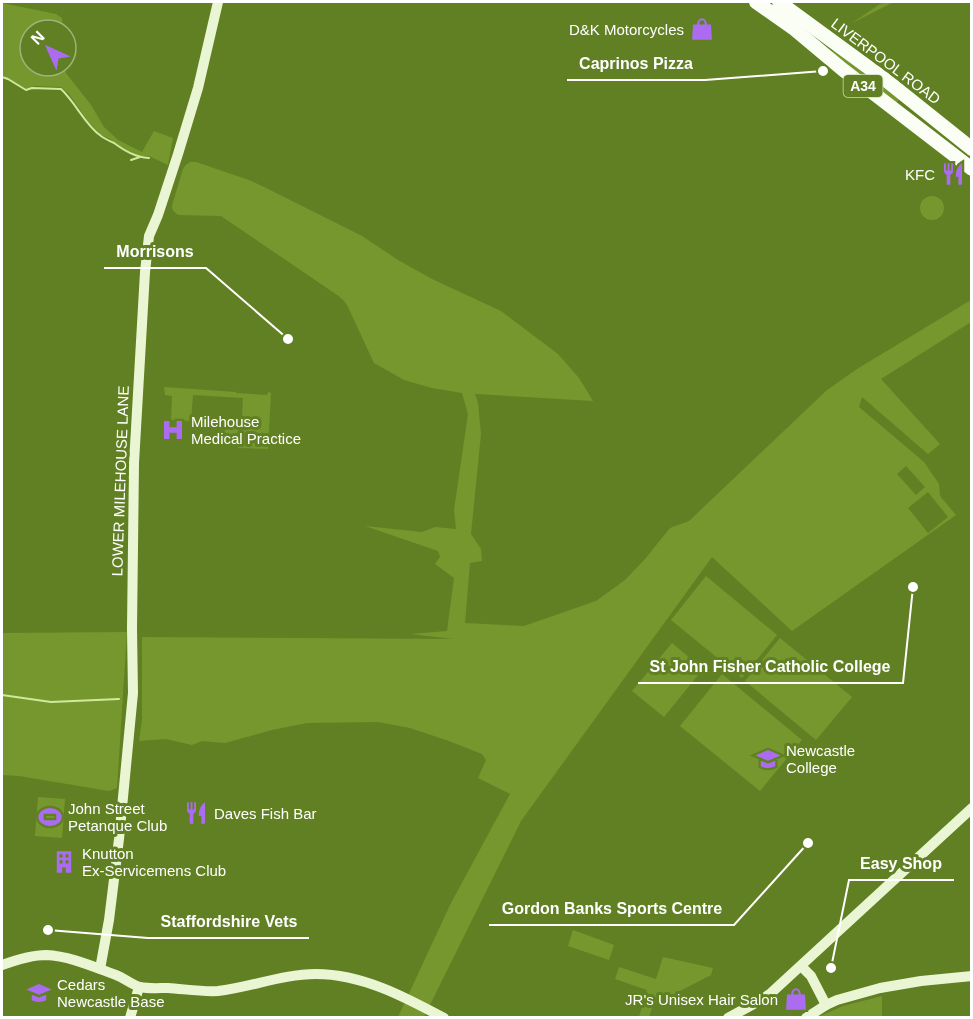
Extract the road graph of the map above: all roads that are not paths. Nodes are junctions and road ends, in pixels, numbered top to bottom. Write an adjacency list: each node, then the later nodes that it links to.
1 (218, 2): 11 (main road, LOWER MILEHOUSE LANE)
2 (758, 2): 5 (highway, LIVERPOOL ROAD / A34)
3 (779, 2): 4 (highway, LIVERPOOL ROAD / A34)
4 (942, 124): 5 (highway); 6 (highway, LIVERPOOL ROAD / A34)
5 (927, 135): 7 (highway, LIVERPOOL ROAD / A34)
6 (972, 149)
7 (972, 169)
8 (972, 808): 10 (main road)
9 (2, 964): 11 (main road)
10 (801, 966): 14 (main road); 17 (main road)
11 (100, 969): 13 (main road)
12 (972, 976): 14 (main road)
13 (139, 987): 15 (main road); 16 (main road)
14 (826, 1005): 18 (main road)
15 (130, 1017)
16 (444, 1017)
17 (728, 1017)
18 (806, 1017)

